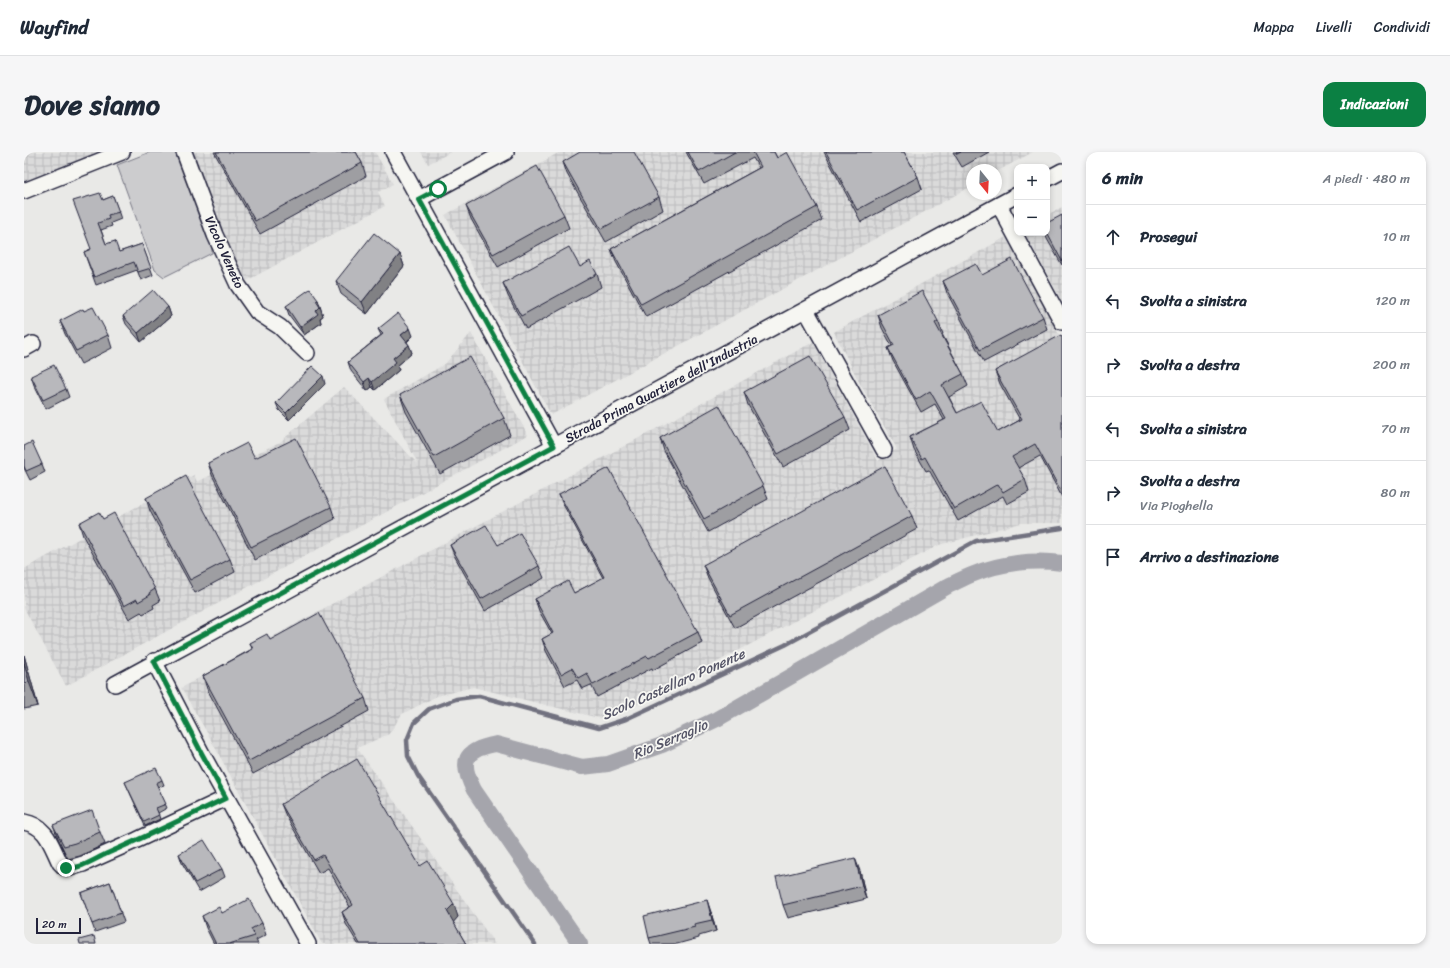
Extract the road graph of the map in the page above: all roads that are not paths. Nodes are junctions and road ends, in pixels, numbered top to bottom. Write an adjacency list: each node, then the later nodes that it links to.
1 (122, 152): 7 (street)
2 (184, 152): 13 (street, Vicolo Veneto)
3 (393, 152): 9 (street)
4 (506, 152): 9 (street)
5 (1062, 171): 6 (street)
6 (1050, 177)
7 (24, 191)
8 (1014, 197): 10 (street, Strada Prima Quartiere dell'Industria)
9 (419, 199): 14 (street)
10 (999, 205): 11 (street, Strada Prima Quartiere dell'Industria); 12 (street)
11 (806, 310): 14 (street, Strada Prima Quartiere dell'Industria); 15 (street)
12 (1062, 322)
13 (307, 352)
14 (554, 446): 16 (street, Strada Prima Quartiere dell'Industria)
15 (884, 450)
16 (154, 661): 17 (street, Strada Prima Quartiere dell'Industria); 18 (street)
17 (116, 684)
18 (226, 798): 19 (street); 20 (street)
19 (24, 822)
20 (308, 944)

